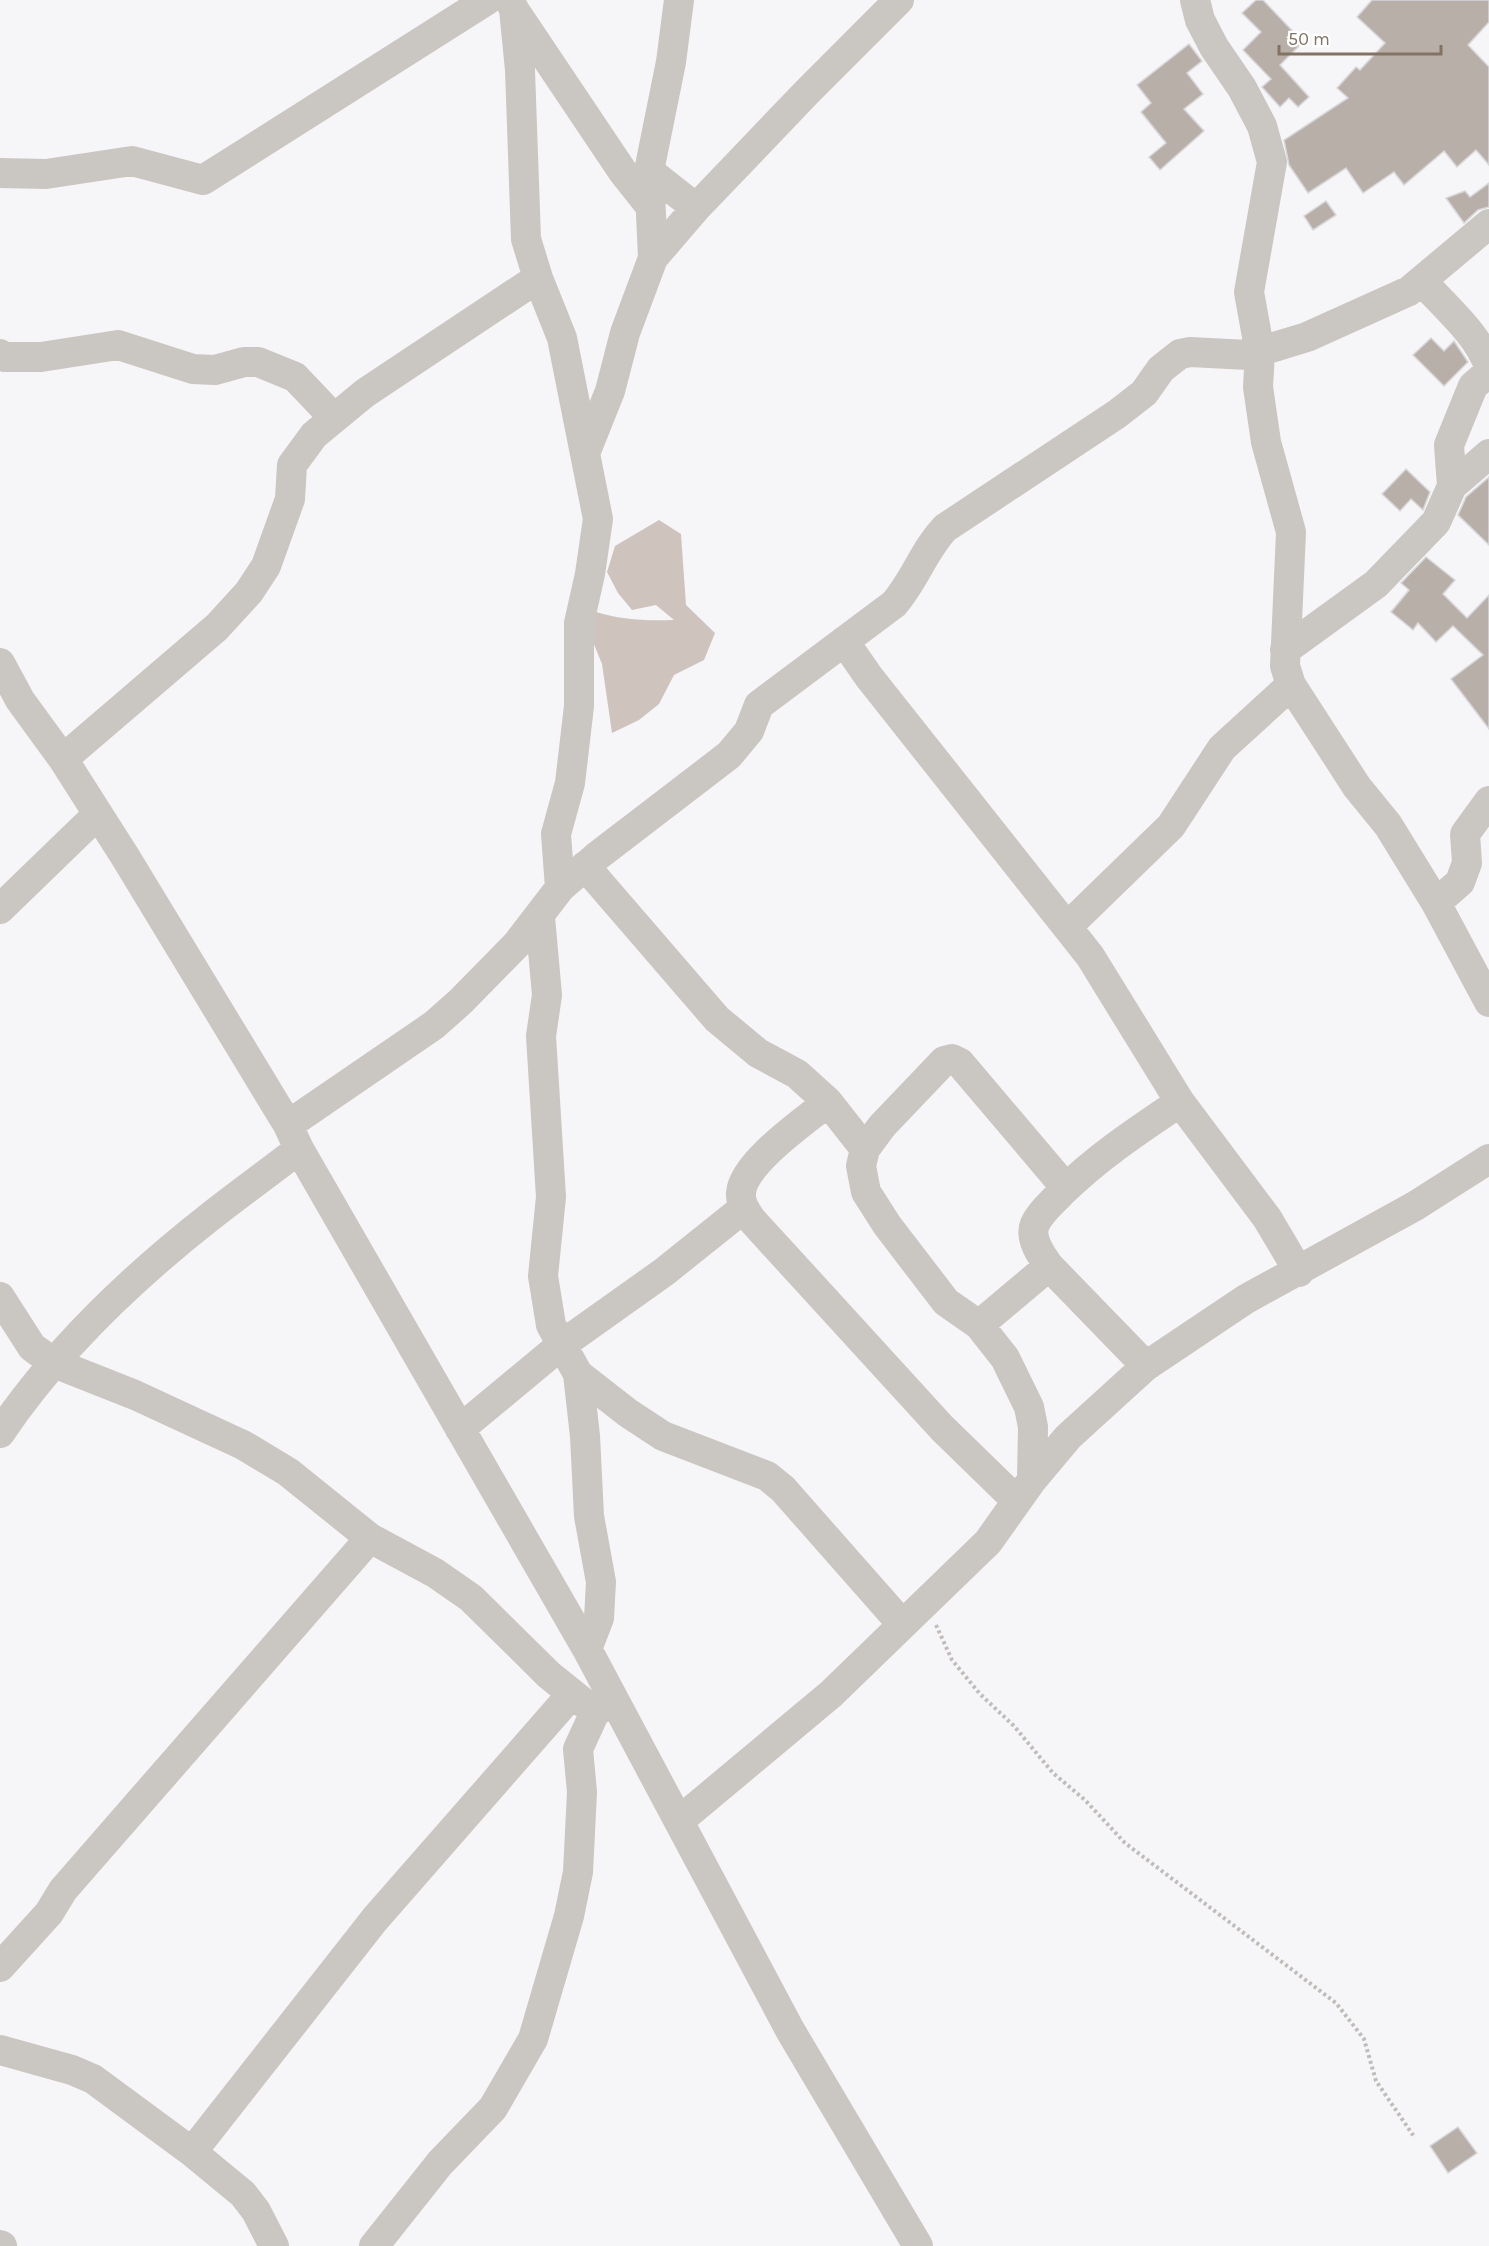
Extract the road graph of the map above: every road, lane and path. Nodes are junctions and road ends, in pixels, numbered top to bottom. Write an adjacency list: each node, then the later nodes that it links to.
1 (679, 0): 6 (street)
2 (899, 0): 9 (street)
3 (1222, 0): 5 (street)
4 (503, 3): 7 (street); 8 (street); 12 (street)
5 (1198, 10): 14 (street)
6 (650, 171): 8 (street); 9 (street)
7 (0, 173)
8 (650, 206): 11 (street)
9 (696, 208): 11 (street)
10 (1489, 224): 13 (street)
11 (653, 258): 18 (street)
12 (537, 278): 17 (street); 18 (street)
13 (1423, 282): 14 (street); 16 (street)
14 (1260, 352): 21 (street); 22 (street)
15 (0, 354): 17 (street)
16 (1489, 369): 20 (street)
17 (334, 418): 25 (street)
18 (586, 451): 29 (street)
19 (1489, 454): 20 (street)
20 (1452, 486): 22 (street)
21 (844, 641): 28 (street); 33 (street)
22 (1285, 650): 24 (street)
23 (0, 663): 25 (street)
24 (1291, 685): 30 (street); 33 (street)
25 (63, 759): 27 (street)
26 (1489, 801): 30 (street)
27 (98, 814): 31 (street); 38 (street)
28 (585, 866): 29 (street); 36 (street)
29 (560, 888): 32 (street)
30 (1436, 903): 34 (street)
31 (0, 909)
32 (540, 917): 38 (street); 47 (street)
33 (1067, 927): 37 (street)
34 (1482, 972): 35 (street)
35 (1489, 1002)
36 (828, 1102): 39 (street); 42 (street)
37 (1180, 1102): 41 (street); 44 (street)
38 (293, 1137): 48 (street); 51 (street)
39 (865, 1149): 41 (street); 46 (street)
40 (1489, 1159): 44 (street)
41 (1066, 1188): 43 (street)
42 (744, 1208): 47 (street); 53 (street)
43 (1049, 1266): 46 (street); 49 (street)
44 (1299, 1272): 49 (street)
45 (0, 1297): 48 (street)
46 (979, 1325): 53 (street)
47 (560, 1346): 50 (street); 51 (street)
48 (54, 1363): 52 (street); 54 (street)
49 (1146, 1366): 53 (street)
50 (578, 1374): 56 (street); 57 (street)
51 (460, 1429): 57 (street)
52 (0, 1433)
53 (1025, 1491): 55 (street)
54 (370, 1538): 58 (street); 61 (street)
55 (925, 1602): 56 (street); 63 (path)
56 (902, 1624): 60 (street)
57 (587, 1649): 59 (street)
58 (571, 1695): 59 (street); 64 (street)
59 (605, 1706): 60 (street); 66 (street)
60 (679, 1821): 67 (street)
61 (0, 1967)
62 (0, 2050): 64 (street)
63 (1415, 2138)
64 (192, 2152): 65 (street)
65 (274, 2246)
66 (374, 2246)
67 (918, 2246)

